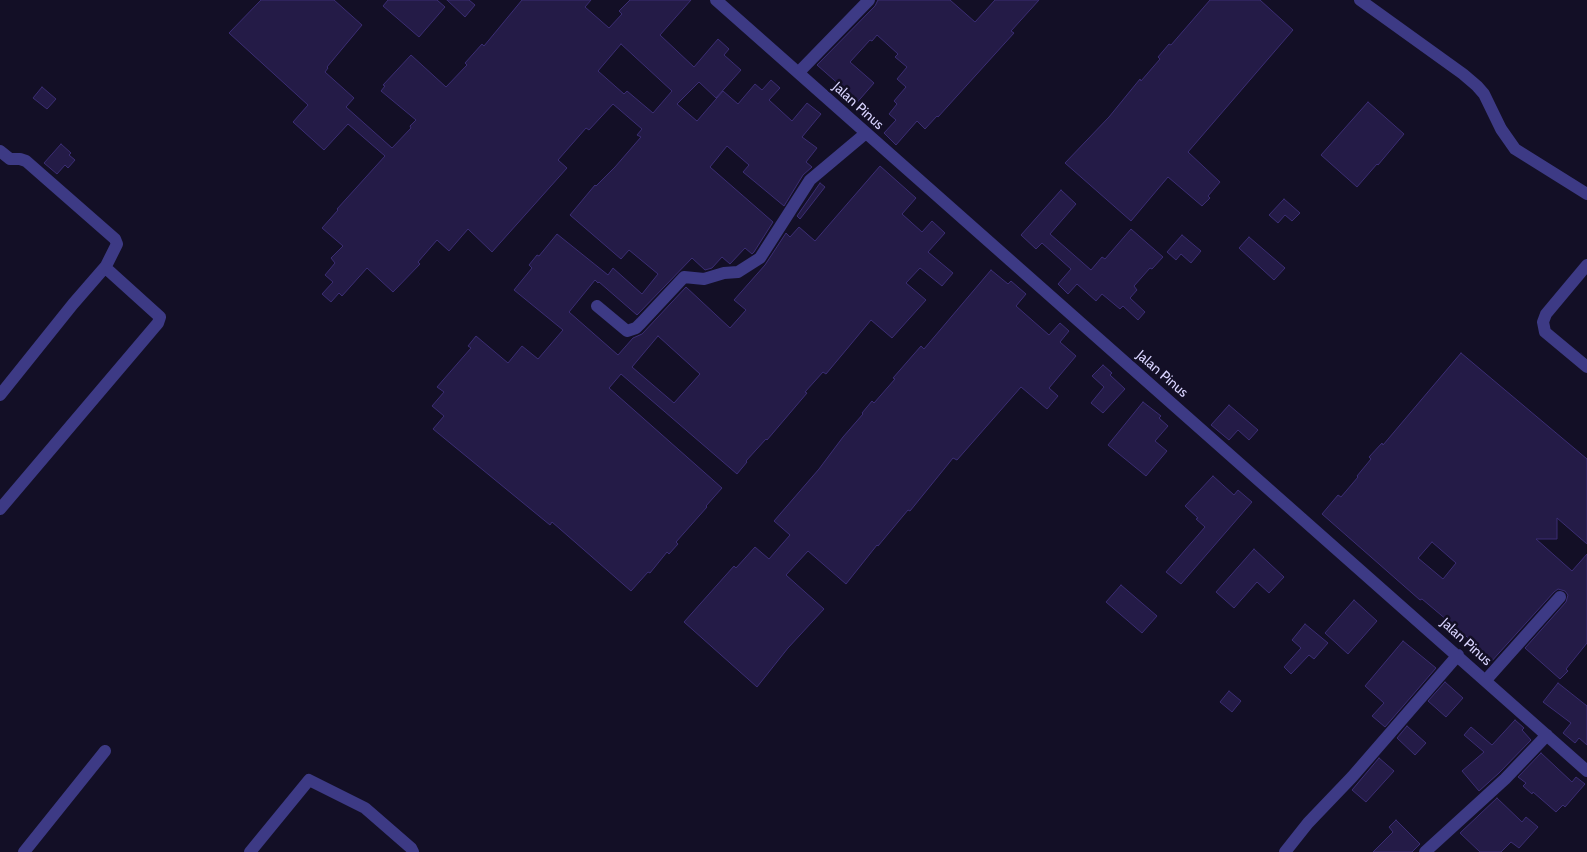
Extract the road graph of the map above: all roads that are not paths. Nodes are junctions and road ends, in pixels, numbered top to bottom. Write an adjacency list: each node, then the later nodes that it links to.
1 (716, 0): 4 (street, Jalan Pinus)
2 (869, 0): 4 (street)
3 (1360, 0): 7 (street)
4 (798, 72): 5 (street, Jalan Pinus)
5 (866, 133): 10 (street); 15 (street, Jalan Pinus)
6 (0, 151): 8 (street)
7 (1587, 194)
8 (106, 266): 12 (street); 13 (street)
9 (1587, 266): 11 (street)
10 (597, 306)
11 (1587, 367)
12 (0, 395)
13 (0, 509)
14 (1560, 597): 16 (street)
15 (1458, 655): 16 (street, Jalan Pinus); 23 (street)
16 (1486, 680): 17 (street, Jalan Pinus)
17 (1547, 735): 19 (street, Jalan Pinus); 24 (street)
18 (105, 751): 20 (street)
19 (1587, 771)
20 (24, 852)
21 (250, 852): 22 (street)
22 (413, 852)
23 (1285, 852)
24 (1425, 852)

